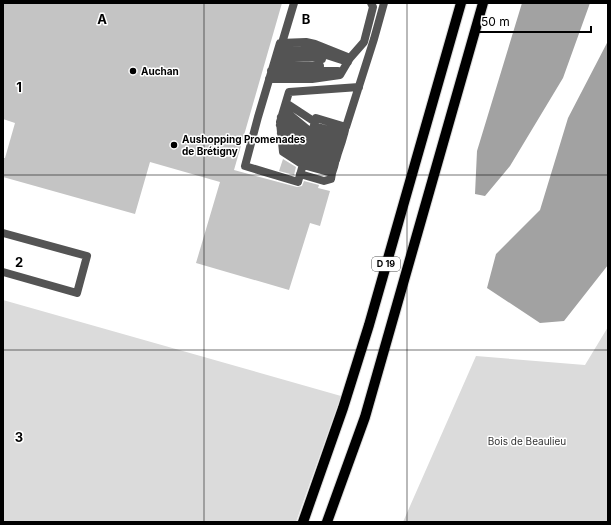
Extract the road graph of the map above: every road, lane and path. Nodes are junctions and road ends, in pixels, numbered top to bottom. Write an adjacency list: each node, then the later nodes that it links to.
1 (294, 3): 6 (lane)
2 (371, 3): 7 (lane)
3 (384, 3): 9 (lane)
4 (461, 3): 16 (main road, D 19)
5 (483, 3): 17 (main road, D 19)
6 (282, 43): 7 (lane); 8 (lane)
7 (346, 64): 8 (lane); 8 (lane); 8 (lane)
8 (274, 65): 13 (lane)
9 (359, 87): 10 (lane); 12 (lane)
10 (282, 117): 11 (lane); 11 (lane); 11 (lane); 11 (lane)
11 (310, 140): 12 (lane); 12 (lane); 12 (lane); 12 (lane); 13 (lane)
12 (339, 150): 13 (lane)
13 (299, 178)
14 (3, 233): 15 (lane)
15 (3, 272)
16 (303, 522)
17 (327, 522)

